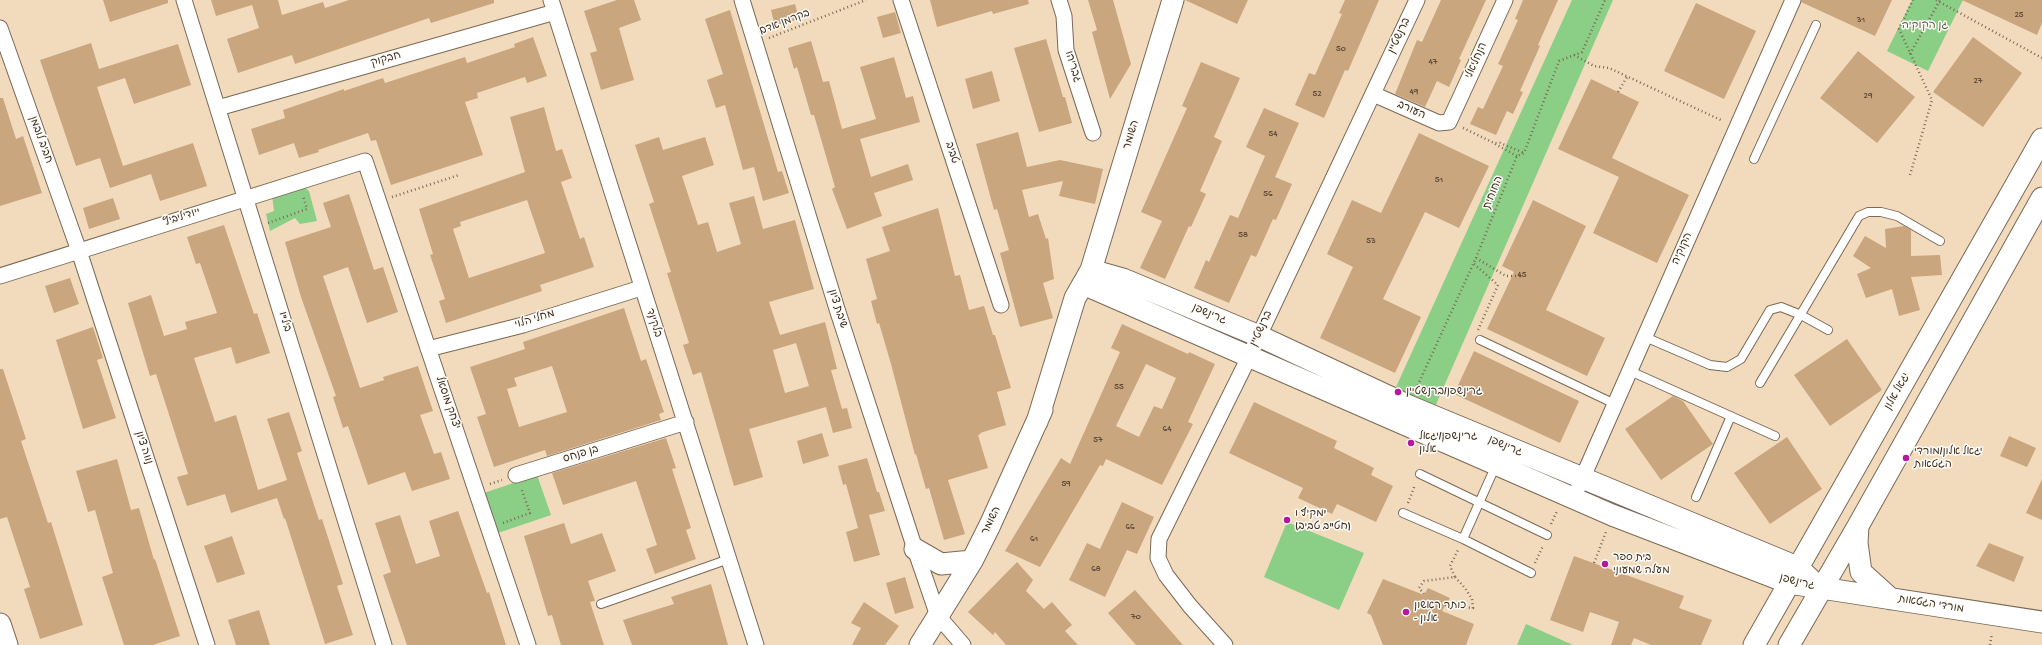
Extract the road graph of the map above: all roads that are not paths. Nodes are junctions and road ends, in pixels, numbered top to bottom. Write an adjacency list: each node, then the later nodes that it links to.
1 (184, 0): 13 (street, ביל"ו)
2 (742, 0): 51 (street, שיבת ציון)
3 (901, 0): 26 (street, טביב)
4 (1059, 0): 15 (street, גבריהו)
5 (1173, 0): 24 (street, השומר)
6 (1417, 0): 12 (street, ברנשטיין)
7 (1505, 0): 14 (street, הנחליאלי)
8 (1793, 0): 30 (street, הקוקיה)
9 (553, 6): 13 (street, חבקוק); 25 (street, בלקינד)
10 (1816, 25): 17 (lane)
11 (0, 28): 22 (street, חביב לובמן)
12 (1373, 94): 14 (street, העורב); 29 (street, ברנשטיין)
13 (218, 108): 19 (street, ביל"ו)
14 (1449, 122)
15 (1093, 133)
16 (2042, 139): 55 (street, יגאל אלון)
17 (1754, 159)
18 (365, 161): 19 (street, יודיליביץ'); 32 (street, יצחק מוסאל)
19 (246, 198): 22 (street, יודיליביץ'); 64 (street, ביל"ו)
20 (2042, 198): 48 (street)
21 (1940, 241): 27 (lane)
22 (79, 251): 23 (street, יודיליביץ'); 63 (street, נווה ציון)
23 (0, 276)
24 (1089, 282): 29 (street, גרינשפן); 33 (street, גרינשפן); 53 (street, השומר)
25 (641, 288): 32 (street, מחלי הלוי); 38 (street, בלקינד)
26 (1001, 305)
27 (1801, 315): 28 (lane); 30 (lane); 35 (lane)
28 (1828, 330)
29 (1259, 336): 33 (street, ברנשטיין); 43 (street, גרינשפן)
30 (1644, 337): 34 (street, הקוקיה)
31 (1480, 340): 36 (lane)
32 (428, 349): 65 (street, יצחק מוסאל)
33 (1249, 358): 40 (street, גרינשפן); 69 (street, ברנשטיין)
34 (1630, 371): 36 (street, הקוקיה); 37 (lane)
35 (1760, 383)
36 (1615, 404): 43 (street, הקוקיה)
37 (1731, 416): 39 (lane); 44 (lane)
38 (686, 422): 42 (street, בן פנחס); 52 (street, בלקינד)
39 (1775, 436)
40 (1496, 465): 45 (street, גרינשפן); 46 (lane)
41 (1420, 474): 46 (lane)
42 (516, 475)
43 (1581, 479): 45 (street, הקוקיה); 55 (street, גרינשפן)
44 (1696, 497)
45 (1575, 498): 55 (street, גרינשפן)
46 (1479, 502): 49 (lane); 50 (lane)
47 (1403, 513): 50 (lane)
48 (1858, 526): 56 (street); 57 (street)
49 (1547, 535)
50 (1463, 538): 54 (lane)
51 (915, 549): 53 (street); 59 (street, שיבת ציון)
52 (729, 559): 58 (lane); 66 (street, בלקינד)
53 (972, 561): 59 (street, השומר)
54 (1531, 573)
55 (1793, 575): 56 (street, גרינשפן); 70 (street, יגאל אלון)
56 (1820, 588): 57 (street, מורדי הגטאות); 71 (street)
57 (1891, 599): 60 (street, מורדי הגטאות)
58 (601, 604)
59 (938, 616): 67 (street, השומר); 68 (street)
60 (2042, 622)
61 (0, 624): 62 (street)
62 (7, 645)
63 (207, 645)
64 (384, 645)
65 (528, 645)
66 (756, 645)
67 (920, 645)
68 (963, 645)
69 (1225, 645)
70 (1754, 645)
71 (1789, 645)

